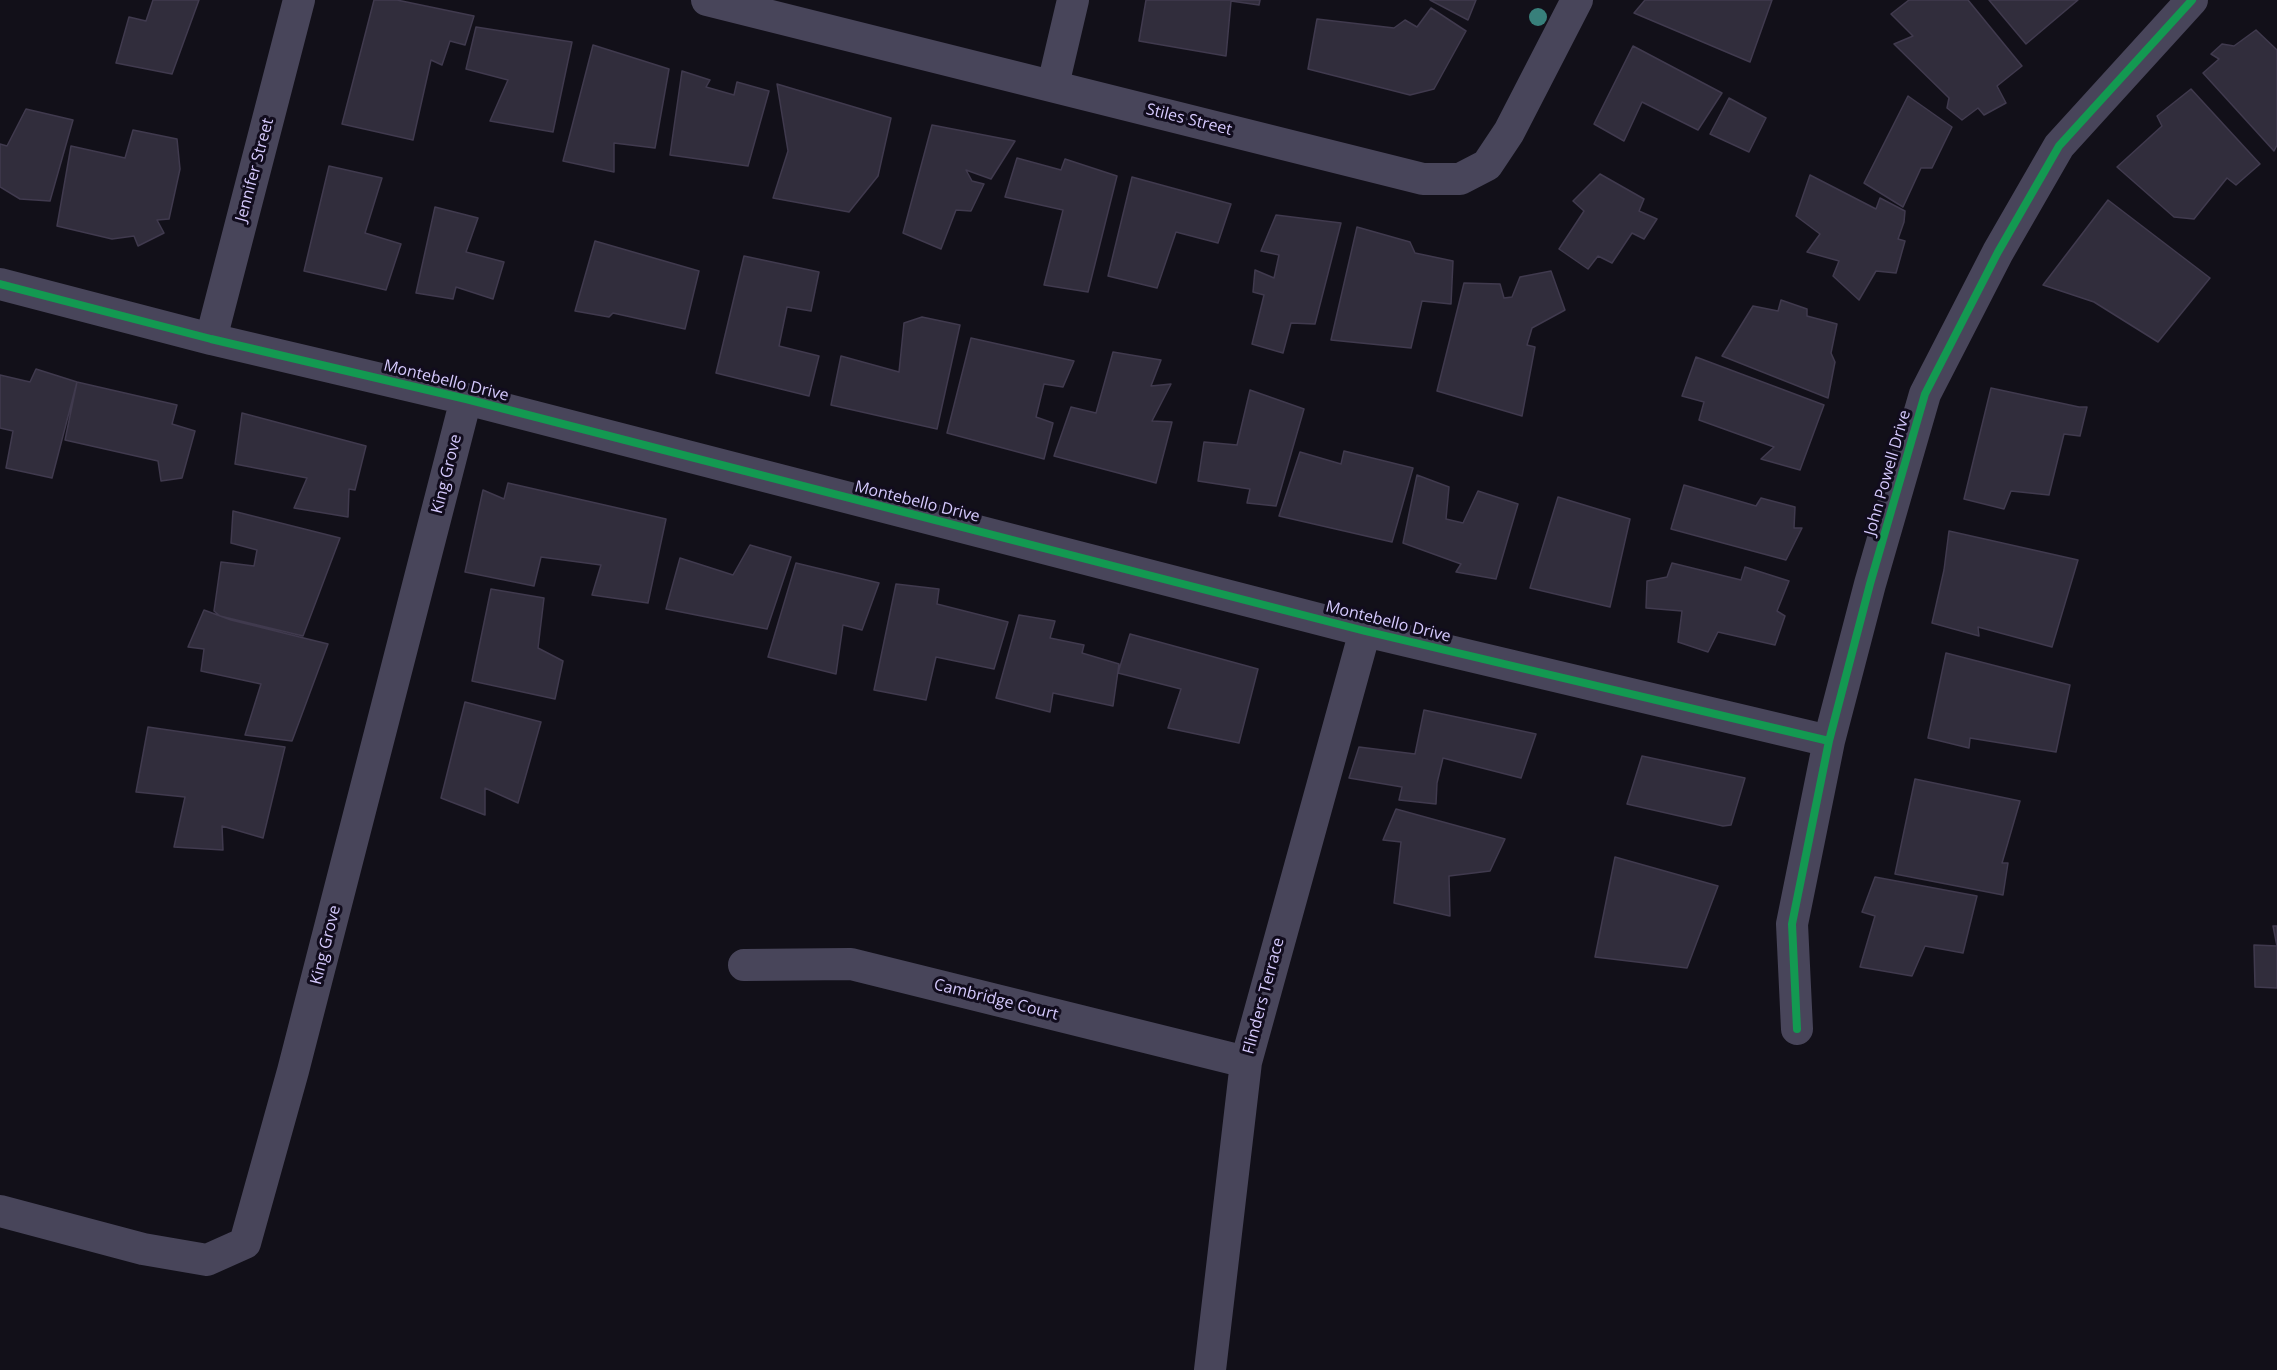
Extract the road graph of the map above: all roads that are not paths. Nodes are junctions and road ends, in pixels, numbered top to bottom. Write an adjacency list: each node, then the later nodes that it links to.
1 (299, 0): 8 (street, Jennifer Street)
2 (707, 0): 6 (street, Stiles Street)
3 (1073, 0): 6 (street)
4 (1577, 0): 6 (street, Stiles Street)
5 (2192, 0): 11 (street, John Powell Drive)
6 (1053, 85)
7 (0, 284): 8 (street, Montebello Drive)
8 (211, 339): 9 (street, Montebello Drive)
9 (466, 399): 10 (street, Montebello Drive); 15 (street, King Grove)
10 (1365, 631): 11 (street, Montebello Drive); 14 (street, Flinders Terrace)
11 (1829, 741): 13 (street, John Powell Drive)
12 (744, 965): 14 (street, Cambridge Court)
13 (1797, 1029)
14 (1246, 1062): 16 (street, Flinders Terrace)
15 (0, 1211)
16 (1210, 1370)

